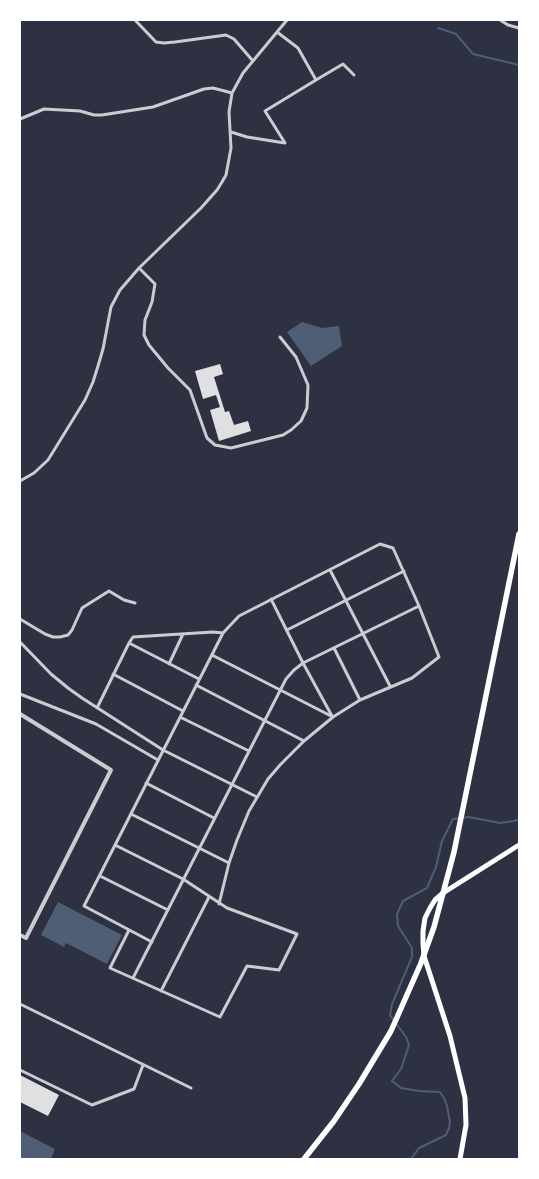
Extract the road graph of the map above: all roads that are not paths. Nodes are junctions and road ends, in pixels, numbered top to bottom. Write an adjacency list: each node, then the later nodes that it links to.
1 (135, 20): 6 (street)
2 (287, 20): 5 (street)
3 (500, 20): 4 (street)
4 (519, 28)
5 (277, 32): 6 (street); 8 (street)
6 (253, 61): 9 (street)
7 (354, 76): 8 (street)
8 (316, 80): 11 (street)
9 (232, 93): 10 (street); 11 (street)
10 (20, 119)
11 (231, 132): 12 (street)
12 (139, 268): 13 (street); 14 (street)
13 (280, 337)
14 (20, 480)
15 (519, 534): 73 (highway)
16 (330, 570): 17 (street); 18 (street); 19 (street)
17 (404, 571): 19 (street); 21 (street)
18 (272, 599): 23 (street); 24 (street)
19 (346, 601): 23 (street); 26 (street)
20 (135, 603): 22 (street)
21 (419, 606): 26 (street); 36 (street)
22 (20, 619)
23 (287, 630): 31 (street)
24 (224, 633): 25 (street); 30 (street)
25 (183, 634): 28 (street); 32 (street)
26 (363, 634): 29 (street); 36 (street)
27 (20, 642): 40 (street)
28 (129, 643): 32 (street); 33 (street)
29 (334, 648): 31 (street); 39 (street)
30 (212, 655): 34 (street); 37 (street)
31 (304, 663): 37 (street); 44 (street)
32 (168, 664): 34 (street)
33 (113, 674): 40 (street); 41 (street)
34 (199, 680): 35 (street)
35 (196, 685): 41 (street); 45 (street)
36 (390, 686): 39 (street)
37 (280, 689): 44 (street); 45 (street)
38 (20, 694): 49 (street)
39 (360, 700): 44 (street)
40 (97, 708): 47 (street)
41 (183, 711): 43 (street)
42 (20, 714): 65 (street)
43 (180, 717): 47 (street); 48 (street)
44 (332, 717): 46 (street)
45 (264, 720): 46 (street); 48 (street)
46 (304, 740): 52 (street)
47 (163, 750): 49 (street); 51 (street)
48 (249, 751): 51 (street)
49 (158, 760): 50 (street)
50 (146, 783): 53 (street); 54 (street)
51 (232, 785): 52 (street); 54 (street)
52 (257, 797): 58 (street)
53 (131, 814): 55 (street); 57 (street)
54 (214, 818): 57 (street)
55 (115, 845): 59 (street); 60 (street)
56 (519, 845): 74 (main road)
57 (199, 849): 58 (street); 60 (street)
58 (229, 863): 62 (street)
59 (100, 876): 63 (street); 64 (street)
60 (183, 880): 61 (street); 63 (street)
61 (209, 897): 62 (street); 68 (street)
62 (220, 904): 68 (street)
63 (168, 910): 66 (street)
64 (129, 930): 66 (street); 67 (street)
65 (20, 935)
66 (152, 942): 67 (street)
67 (133, 978): 68 (street)
68 (161, 991)
69 (20, 1004): 70 (street)
70 (143, 1065): 71 (street); 72 (street)
71 (20, 1070)
72 (191, 1088)
73 (304, 1159)
74 (460, 1159)

